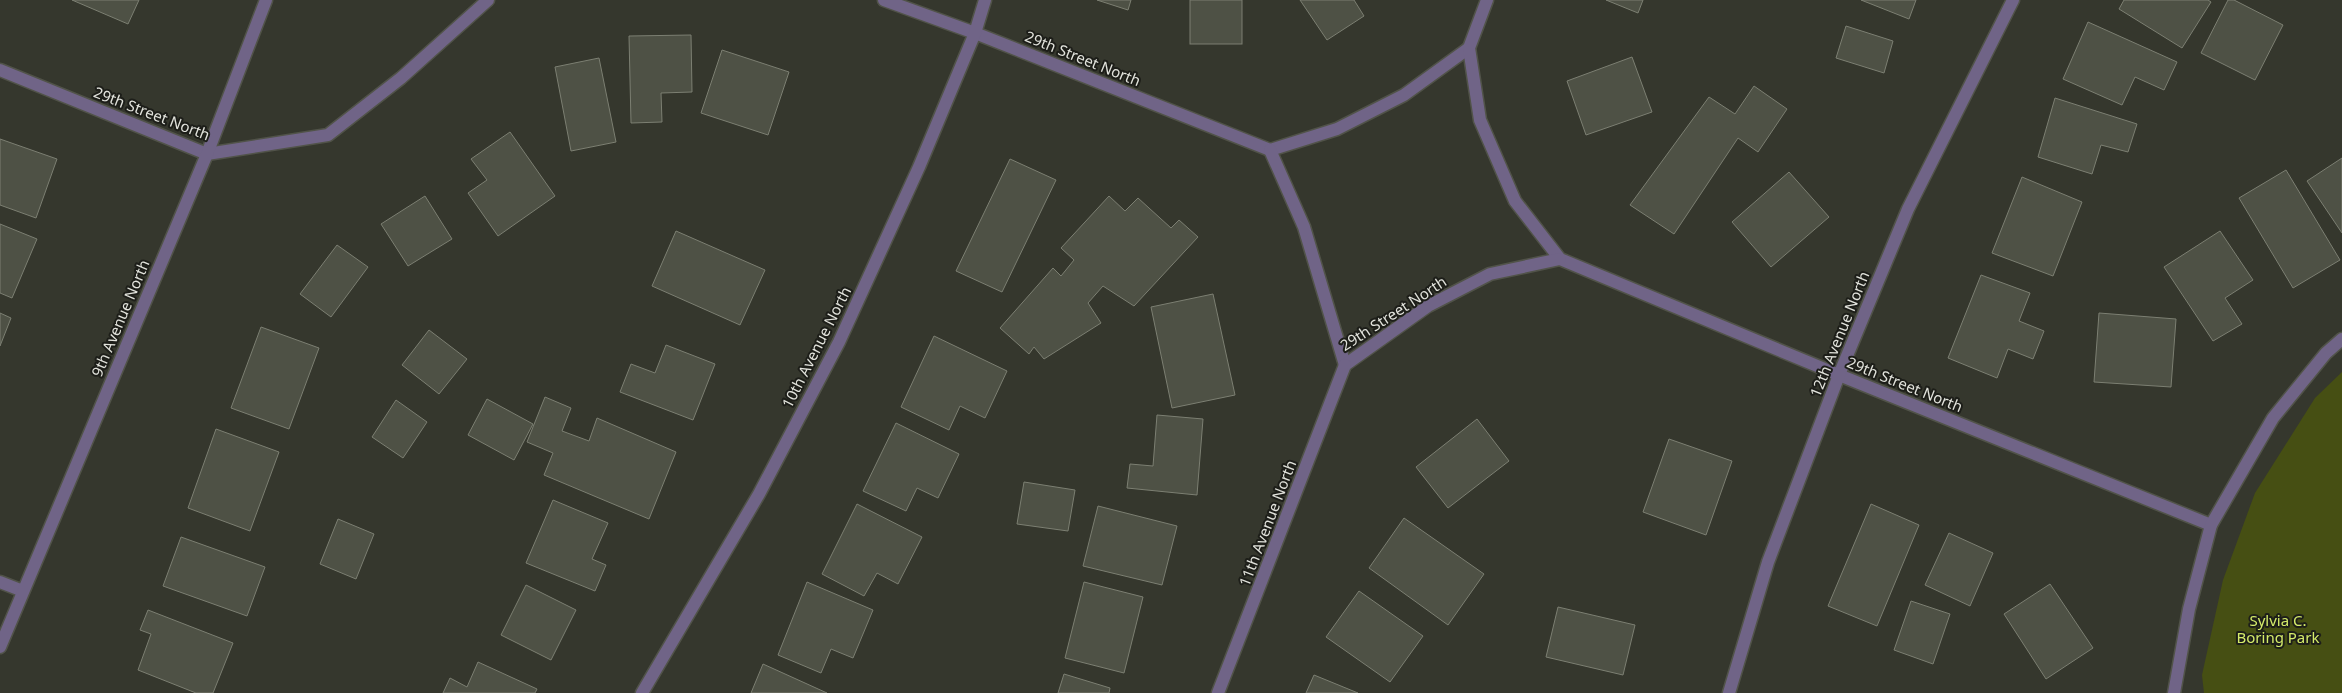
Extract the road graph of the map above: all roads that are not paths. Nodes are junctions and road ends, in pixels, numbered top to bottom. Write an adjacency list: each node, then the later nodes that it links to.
1 (266, 0): 11 (street, 9th Avenue North)
2 (488, 0): 11 (street, 29th Street North)
3 (884, 0): 7 (street, 29th Street North)
4 (985, 0): 7 (street, 10th Avenue North)
5 (1487, 0): 8 (street)
6 (2012, 0): 15 (street, 12th Avenue North)
7 (975, 32): 10 (street, 29th Street North); 20 (street, 10th Avenue North)
8 (1469, 48): 10 (street); 12 (street)
9 (0, 70): 11 (street, 29th Street North)
10 (1270, 150): 14 (street, 29th Street North)
11 (207, 154): 18 (street, 9th Avenue North)
12 (1560, 259): 14 (street, 29th Street North); 15 (street, 29th Street North)
13 (2342, 338): 16 (street)
14 (1346, 364): 21 (street, 11th Avenue North)
15 (1839, 375): 16 (street, 29th Street North); 22 (street, 12th Avenue North)
16 (2211, 524): 23 (street)
17 (0, 582): 18 (street)
18 (23, 591): 19 (street, 9th Avenue North)
19 (0, 647)
20 (642, 693)
21 (1218, 693)
22 (1728, 693)
23 (2174, 693)

